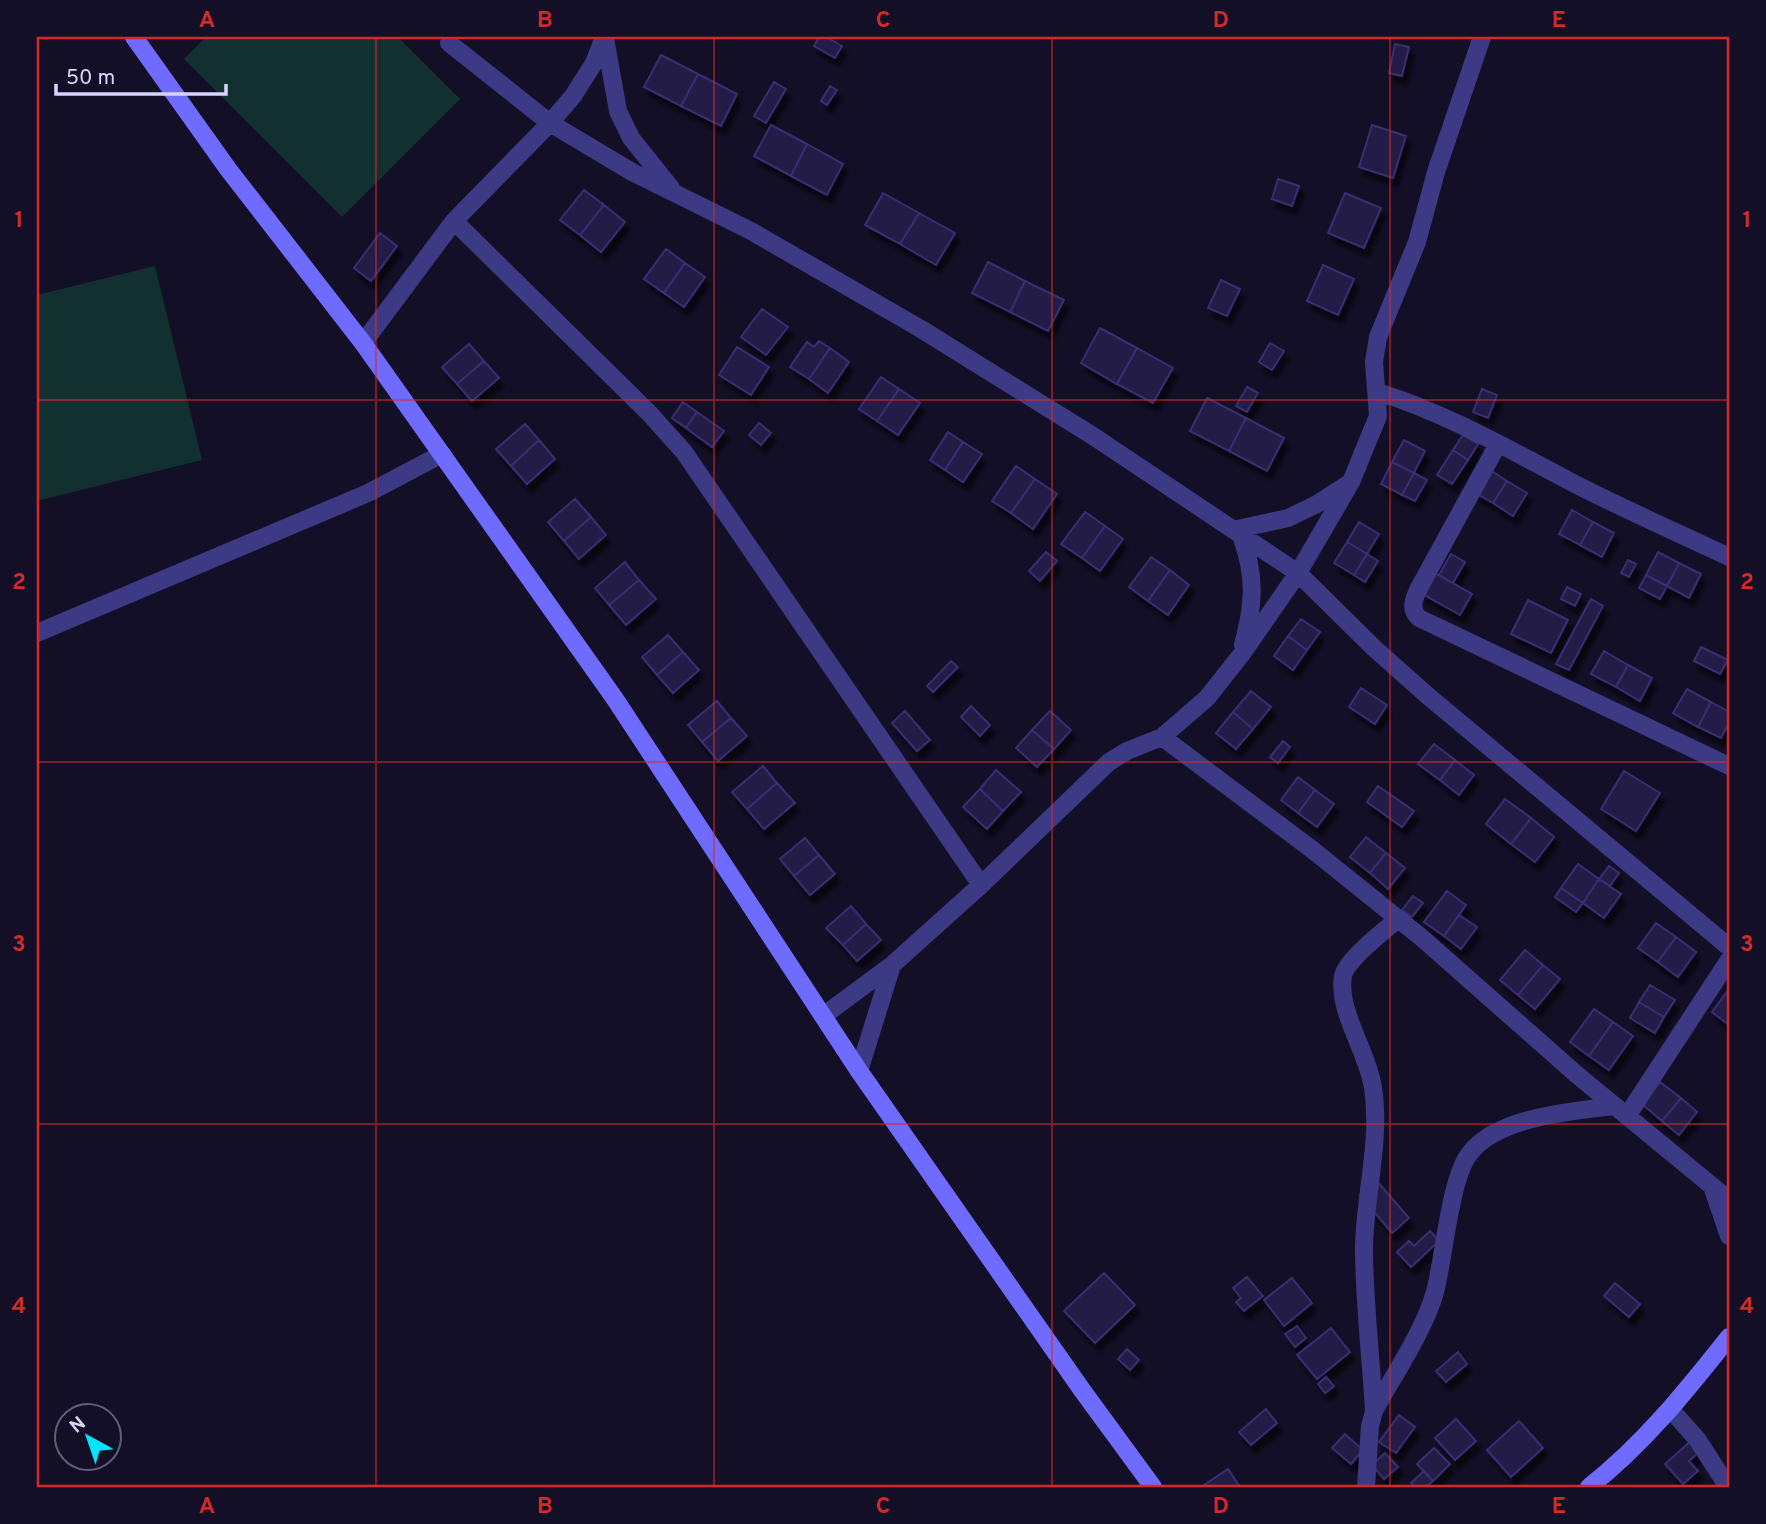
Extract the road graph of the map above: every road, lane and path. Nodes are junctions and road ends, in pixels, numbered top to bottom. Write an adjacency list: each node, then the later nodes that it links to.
1 (134, 37): 8 (street)
2 (605, 37): 5 (street); 6 (street)
3 (1482, 37): 9 (street)
4 (449, 43): 5 (street)
5 (550, 123): 6 (street); 7 (street)
6 (676, 194): 13 (street)
7 (454, 221): 8 (street); 20 (street)
8 (363, 343): 11 (street)
9 (1378, 392): 10 (street); 12 (street)
10 (1499, 444): 14 (street); 19 (street)
11 (442, 454): 16 (street); 25 (street)
12 (1351, 482): 13 (street); 15 (street)
13 (1237, 533): 15 (street); 17 (street)
14 (1729, 557)
15 (1298, 573): 17 (street); 22 (street)
16 (37, 633)
17 (1241, 655): 18 (street)
18 (1162, 737): 20 (street); 21 (street)
19 (1729, 766)
20 (981, 885): 24 (street)
21 (1398, 919): 27 (street); 33 (street)
22 (1729, 947)
23 (1729, 960): 27 (street)
24 (892, 965): 25 (street); 26 (street)
25 (823, 1016): 26 (street)
26 (859, 1071): 34 (street)
27 (1620, 1111): 28 (street); 33 (street)
28 (1712, 1186): 29 (street); 30 (street)
29 (1729, 1200)
30 (1729, 1236)
31 (1729, 1337): 32 (street)
32 (1671, 1410): 38 (street); 39 (street)
33 (1374, 1411): 37 (street)
34 (1135, 1463): 35 (street); 36 (street)
35 (1139, 1487)
36 (1153, 1487)
37 (1366, 1487)
38 (1589, 1487)
39 (1728, 1487)

